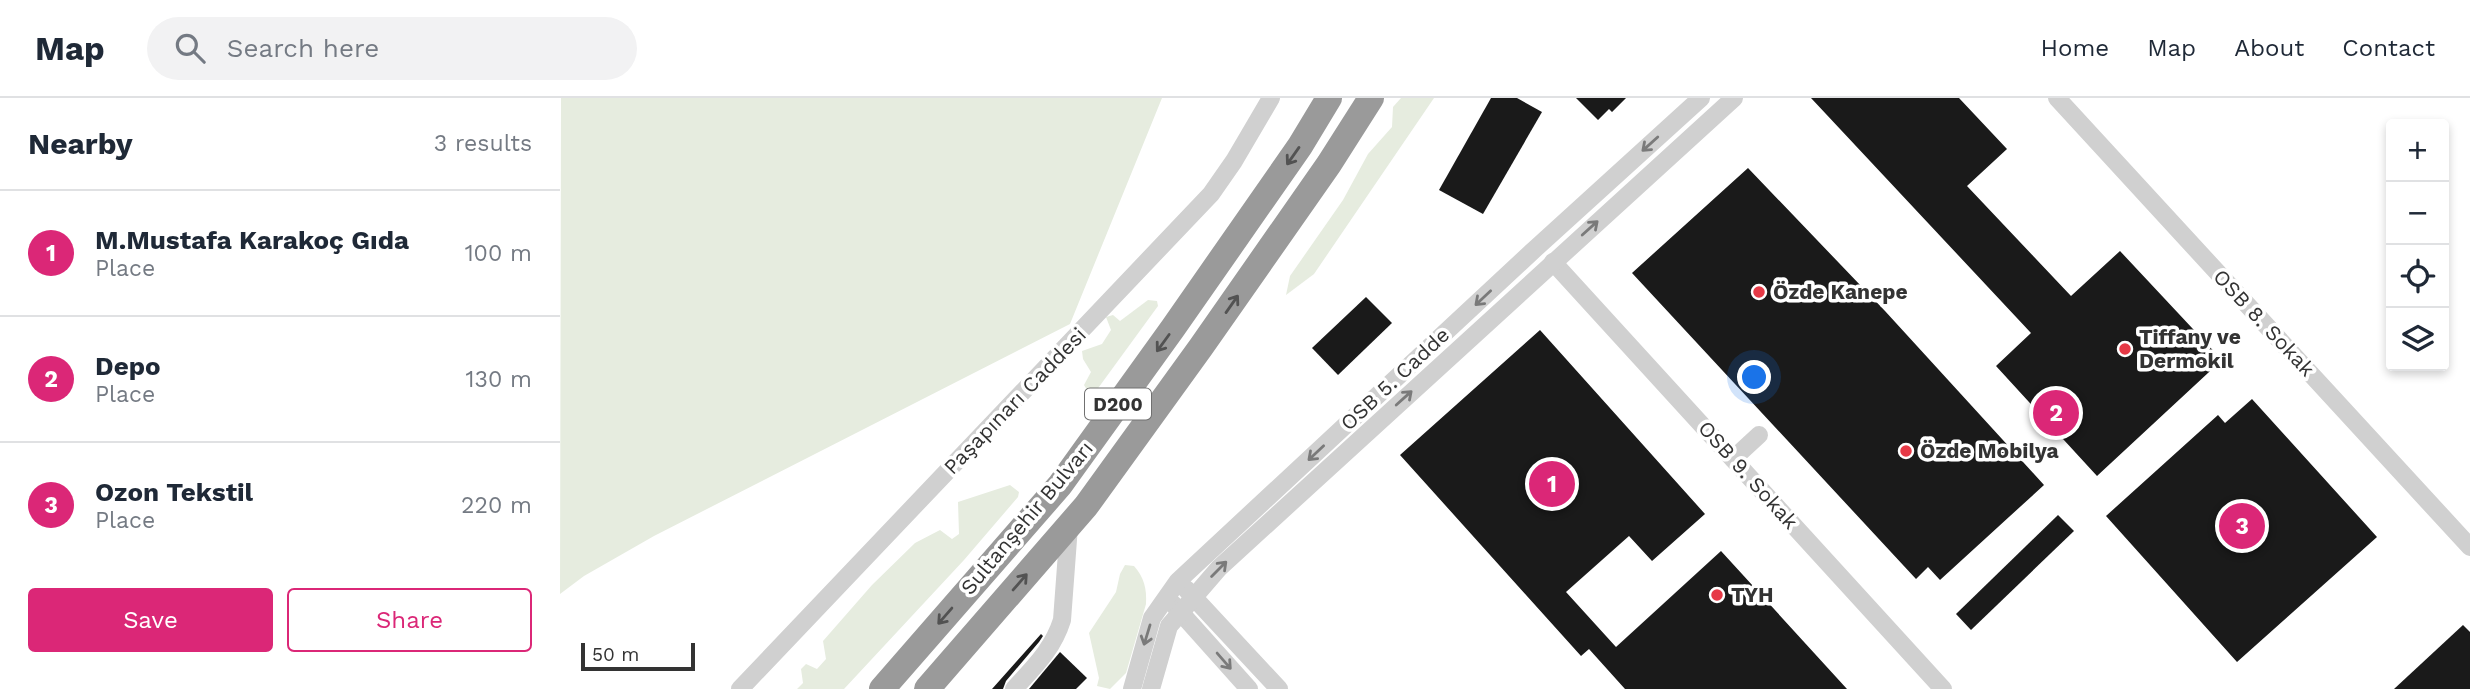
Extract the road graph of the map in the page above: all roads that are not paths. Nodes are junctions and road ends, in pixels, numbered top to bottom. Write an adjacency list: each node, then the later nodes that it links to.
1 (1271, 98): 16 (street, Paşapınarı Caddesi)
2 (1329, 98): 17 (highway, Sultanşehir Bulvarı / D200, one-way to 17)
3 (1371, 98): 10 (highway, Sultanşehir Bulvarı / D200, one-way to 3)
4 (1701, 98): 12 (street, OSB 5. Cadde, one-way to 12)
5 (1734, 98): 7 (street, one-way to 5)
6 (2057, 98): 11 (street, OSB 8. Sokak)
7 (1553, 262): 9 (street, OSB 9. Sokak); 14 (street, one-way to 7)
8 (1759, 435): 9 (street)
9 (1733, 459): 24 (street, OSB 9. Sokak)
10 (1069, 526): 18 (highway, Sultanşehir Bulvarı / D200, one-way to 10); 19 (street)
11 (2470, 547)
12 (1178, 581): 13 (street, OSB 5. Cadde); 14 (street)
13 (1166, 597): 15 (street); 20 (street, OSB 5. Cadde, one-way to 20)
14 (1193, 597): 15 (street); 23 (street)
15 (1180, 611): 21 (street); 22 (street, one-way to 22)
16 (740, 689)
17 (881, 689)
18 (927, 689)
19 (1014, 689)
20 (1132, 689)
21 (1151, 689)
22 (1249, 689)
23 (1279, 689)
24 (1943, 689)

